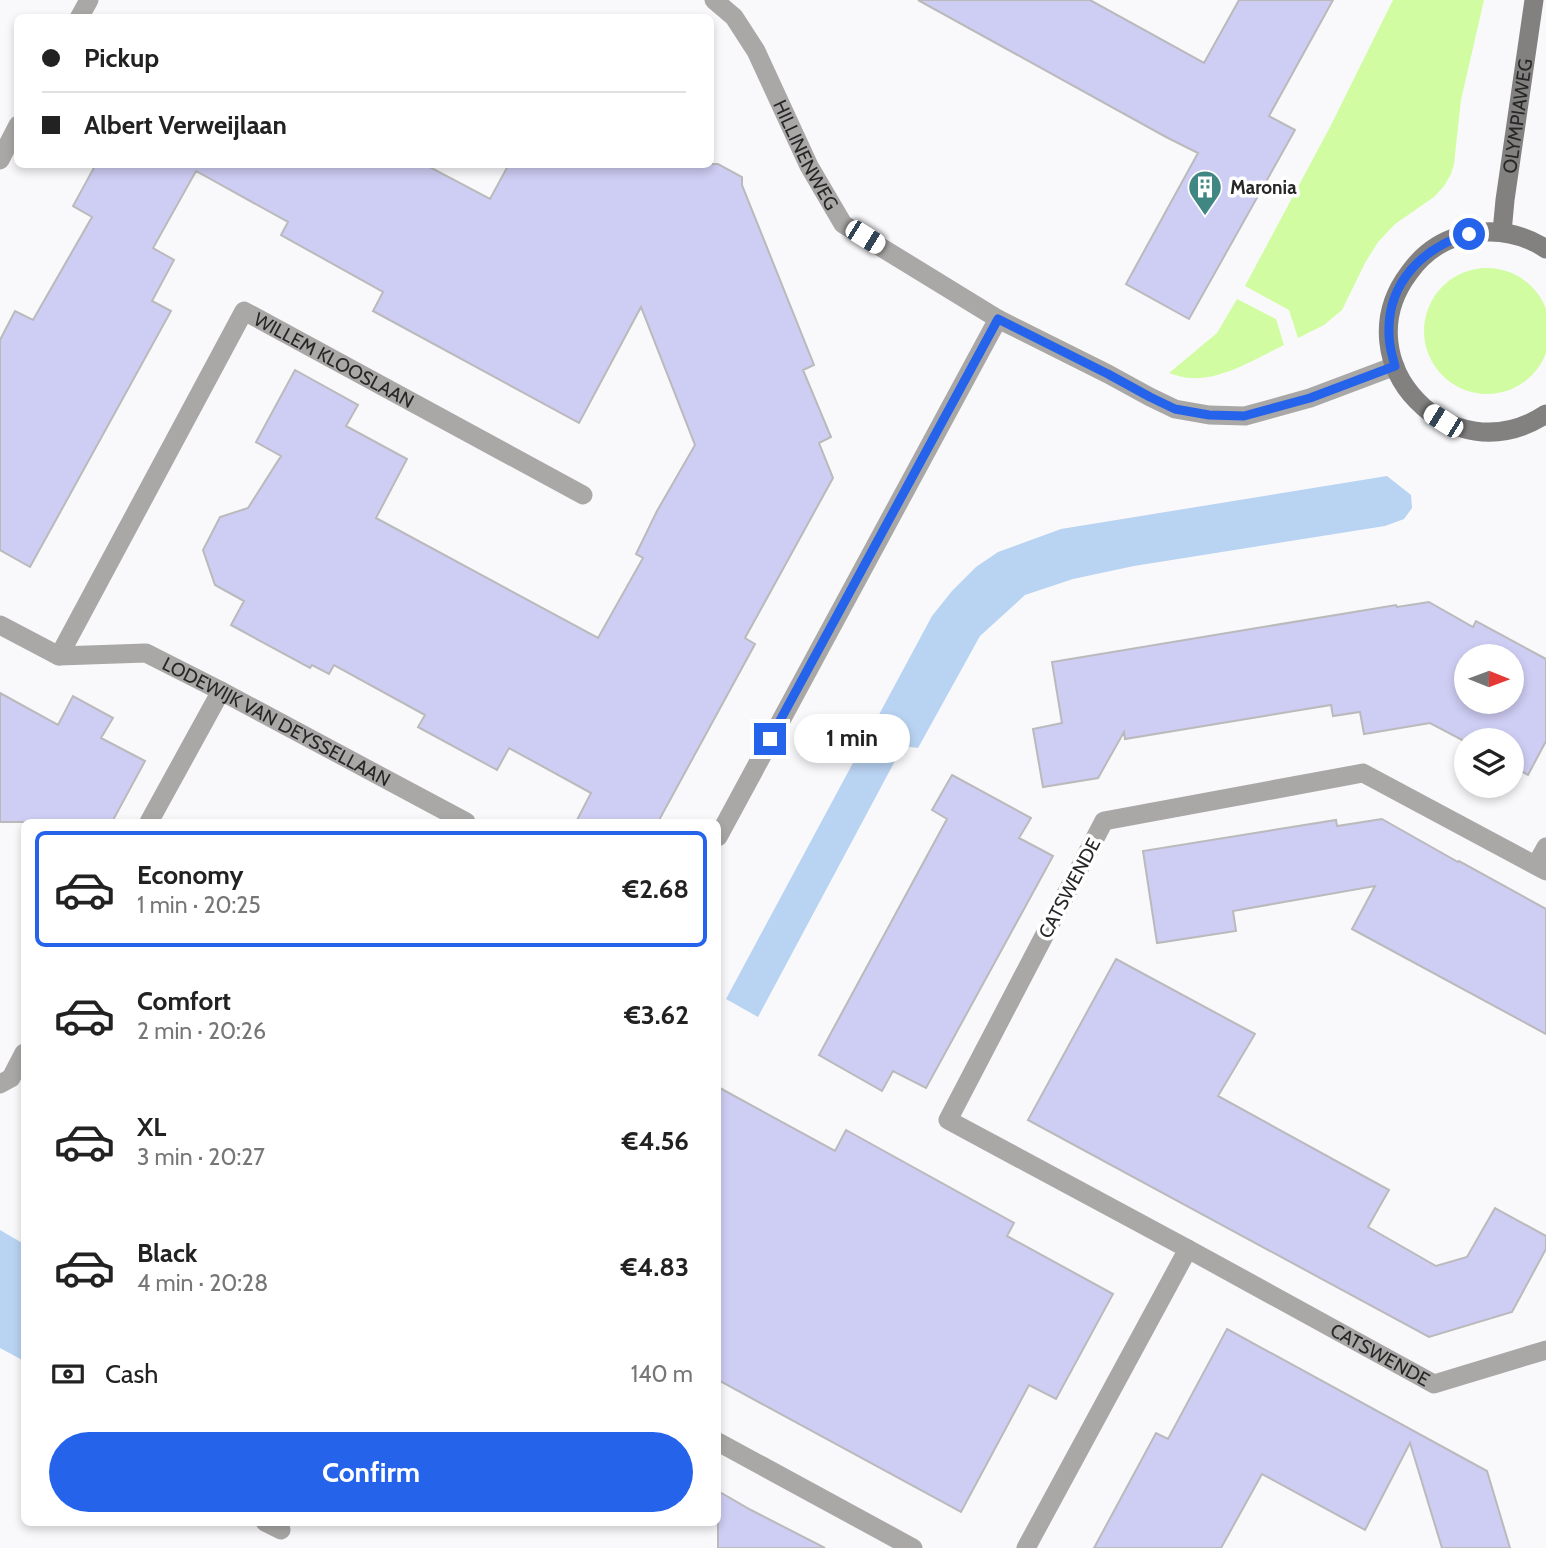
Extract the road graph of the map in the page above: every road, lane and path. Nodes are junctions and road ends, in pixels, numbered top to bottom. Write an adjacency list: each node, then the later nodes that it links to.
1 (714, 0): 7 (street, HILLINENWEG)
2 (1534, 0): 5 (main road, OLYMPIAWEG)
3 (14, 131): 4 (street)
4 (3, 147)
5 (1502, 232): 6 (main road); 8 (main road)
6 (1546, 249)
7 (998, 319): 8 (street, HILLINENWEG); 16 (street)
8 (1395, 366): 9 (main road)
9 (1546, 414)
10 (583, 495): 12 (street, WILLEM KLOOSLAAN)
11 (0, 625): 12 (street, LODEWIJK VAN DEYSSELLAAN)
12 (60, 656): 13 (street, LODEWIJK VAN DEYSSELLAAN)
13 (222, 691): 14 (street); 15 (street, LODEWIJK VAN DEYSSELLAAN)
14 (151, 819)
15 (460, 819)
16 (721, 831)
17 (1546, 847): 18 (street, CATSWENDE)
18 (1541, 868): 21 (street, CATSWENDE)
19 (21, 1059): 20 (street)
20 (0, 1084)
21 (1188, 1249): 22 (street, CATSWENDE); 25 (street)
22 (1546, 1350)
23 (721, 1443): 24 (street)
24 (913, 1548)
25 (1026, 1548)

